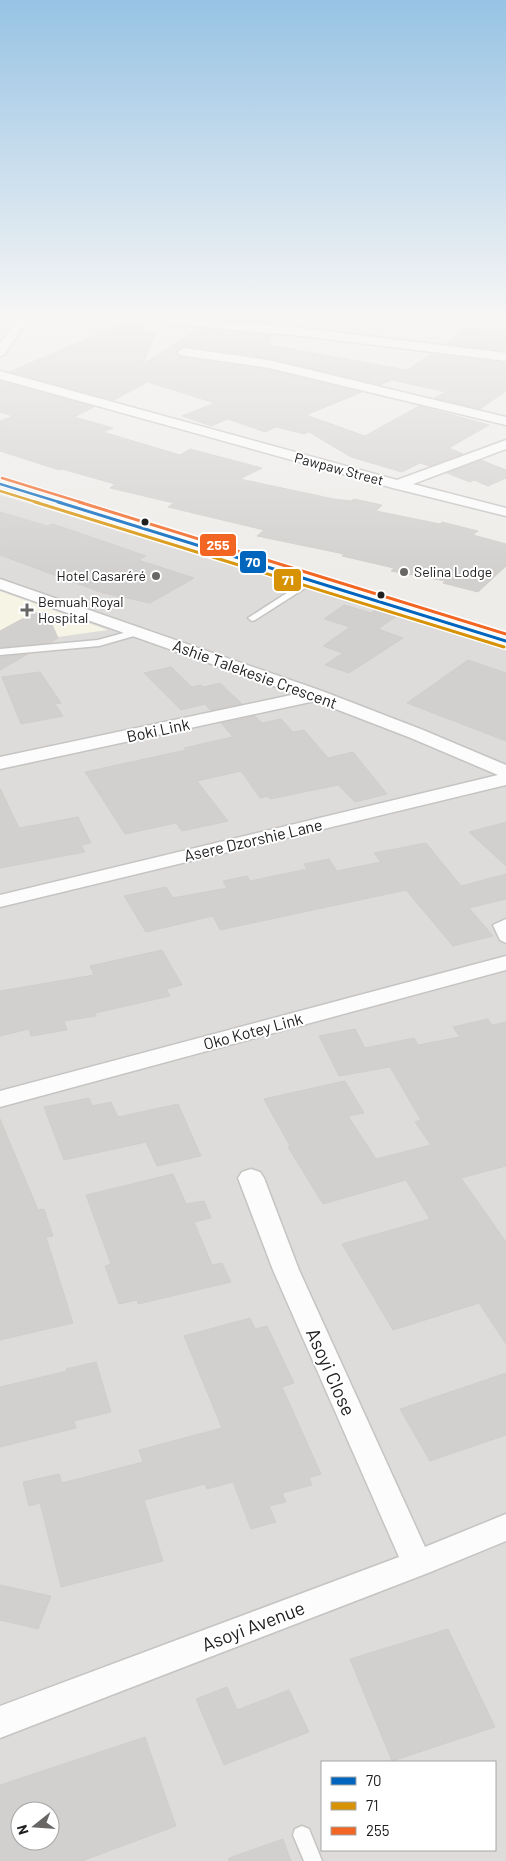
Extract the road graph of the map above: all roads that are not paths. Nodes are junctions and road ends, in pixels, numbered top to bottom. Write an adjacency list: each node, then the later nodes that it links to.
1 (97, 402): 6 (street, Pawpaw Street)
2 (426, 402): 3 (street)
3 (506, 421)
4 (506, 444): 6 (street)
5 (0, 484): 8 (main road)
6 (398, 485): 7 (street, Pawpaw Street)
7 (506, 512)
8 (310, 581): 10 (lane); 12 (main road)
9 (0, 584): 11 (street, Ashie Talekesie Crescent)
10 (252, 618)
11 (138, 632): 13 (lane); 14 (street, Ashie Talekesie Crescent)
12 (506, 641)
13 (0, 652)
14 (316, 695): 15 (street, Boki Link); 16 (street, Ashie Talekesie Crescent)
15 (0, 763)
16 (506, 772)
17 (506, 779): 18 (street, Asere Dzorshie Lane)
18 (0, 901)
19 (506, 922): 20 (lane)
20 (506, 940)
21 (506, 963): 22 (street, Oko Kotey Link)
22 (0, 1099)
23 (251, 1178): 25 (street, Asoyi Close)
24 (506, 1527): 25 (street, Asoyi Avenue)
25 (417, 1564): 26 (street, Asoyi Avenue)
26 (0, 1722)
27 (302, 1835): 28 (lane)
28 (313, 1861)

